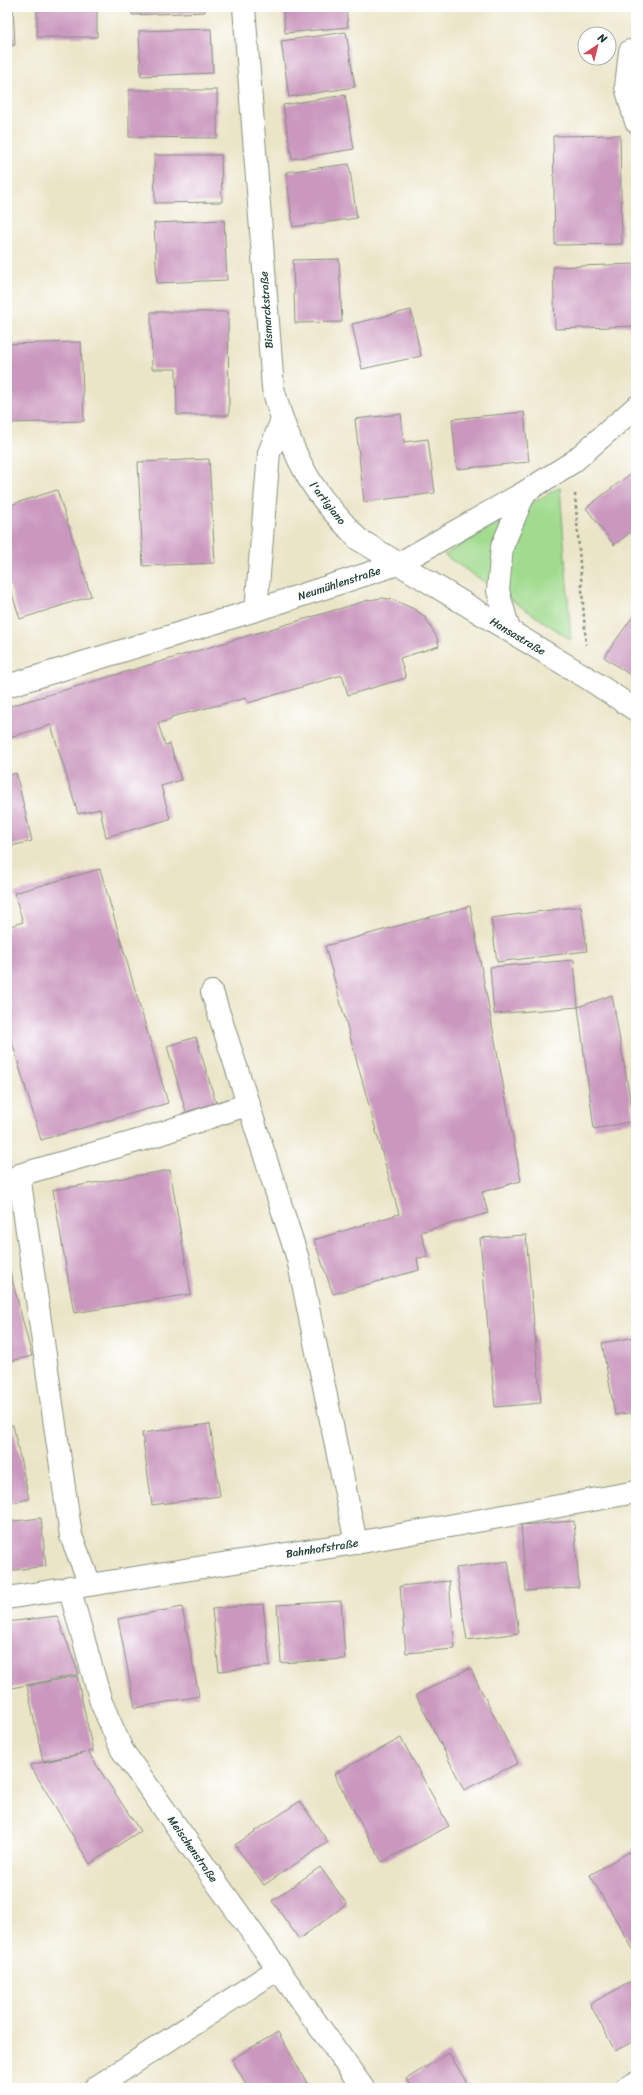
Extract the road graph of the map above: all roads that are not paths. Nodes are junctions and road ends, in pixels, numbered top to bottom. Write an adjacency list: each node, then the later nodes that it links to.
1 (244, 7): 5 (street, Bismarckstraße)
2 (630, 50): 3 (street)
3 (636, 122)
4 (636, 407): 6 (street, Neumühlenstraße)
5 (281, 422): 7 (street, l'artigiano); 8 (street)
6 (525, 492): 7 (street, Neumühlenstraße); 9 (street)
7 (398, 564): 8 (street, Neumühlenstraße); 9 (street, Hansastraße)
8 (256, 610): 10 (street, Neumühlenstraße)
9 (509, 630): 11 (street, Hansastraße)
10 (7, 686)
11 (636, 710)
12 (212, 992): 13 (street)
13 (249, 1104): 15 (street); 16 (street, Meischenstraße)
14 (636, 1492): 15 (street, Bahnhofstraße)
15 (356, 1542): 16 (street, Bahnhofstraße)
16 (79, 1586): 17 (street, Bahnhofstraße); 18 (street, Meischenstraße)
17 (7, 1598)
18 (278, 1969): 20 (street); 21 (street, Meischenstraße)
19 (636, 2082): 22 (street)
20 (95, 2088)
21 (362, 2088)
22 (626, 2088)

